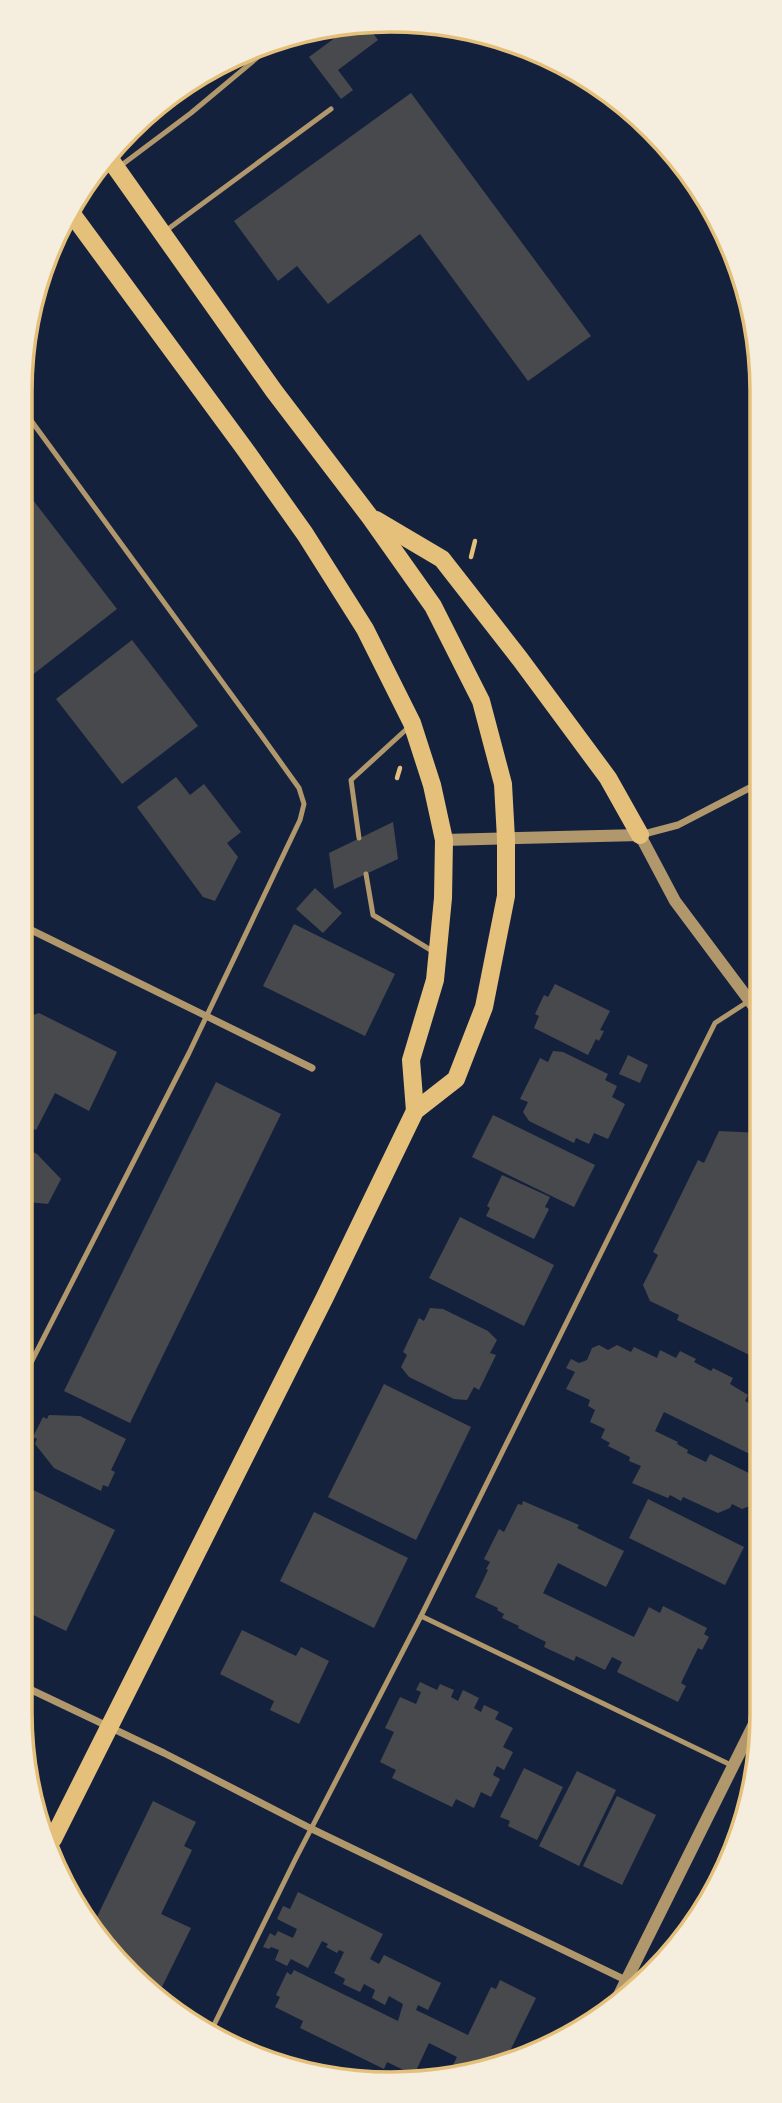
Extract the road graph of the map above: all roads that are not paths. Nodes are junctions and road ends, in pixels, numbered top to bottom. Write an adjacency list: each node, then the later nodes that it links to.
1 (258, 57): 3 (lane)
2 (331, 109): 6 (lane)
3 (117, 159)
4 (113, 164): 6 (main road)
5 (76, 219): 9 (main road)
6 (162, 233): 8 (main road)
7 (32, 422): 19 (lane)
8 (370, 517): 11 (main road); 13 (main road)
9 (412, 723): 12 (lane); 14 (main road)
10 (750, 788): 11 (street)
11 (640, 835): 13 (street); 18 (street)
12 (359, 838)
13 (506, 839): 14 (street); 21 (main road)
14 (444, 840): 17 (main road)
15 (366, 874): 17 (lane)
16 (32, 930): 19 (street)
17 (438, 955): 21 (main road)
18 (749, 1001): 23 (lane)
19 (206, 1017): 20 (street); 22 (lane)
20 (312, 1068)
21 (415, 1111): 25 (main road)
22 (32, 1360)
23 (421, 1616): 27 (lane); 28 (lane)
24 (32, 1690): 25 (street)
25 (111, 1728): 28 (street); 29 (main road)
26 (750, 1732): 27 (street)
27 (733, 1766): 30 (street)
28 (312, 1829): 31 (street); 32 (lane)
29 (54, 1835)
30 (633, 1977)
31 (629, 1981)
32 (214, 2025)

